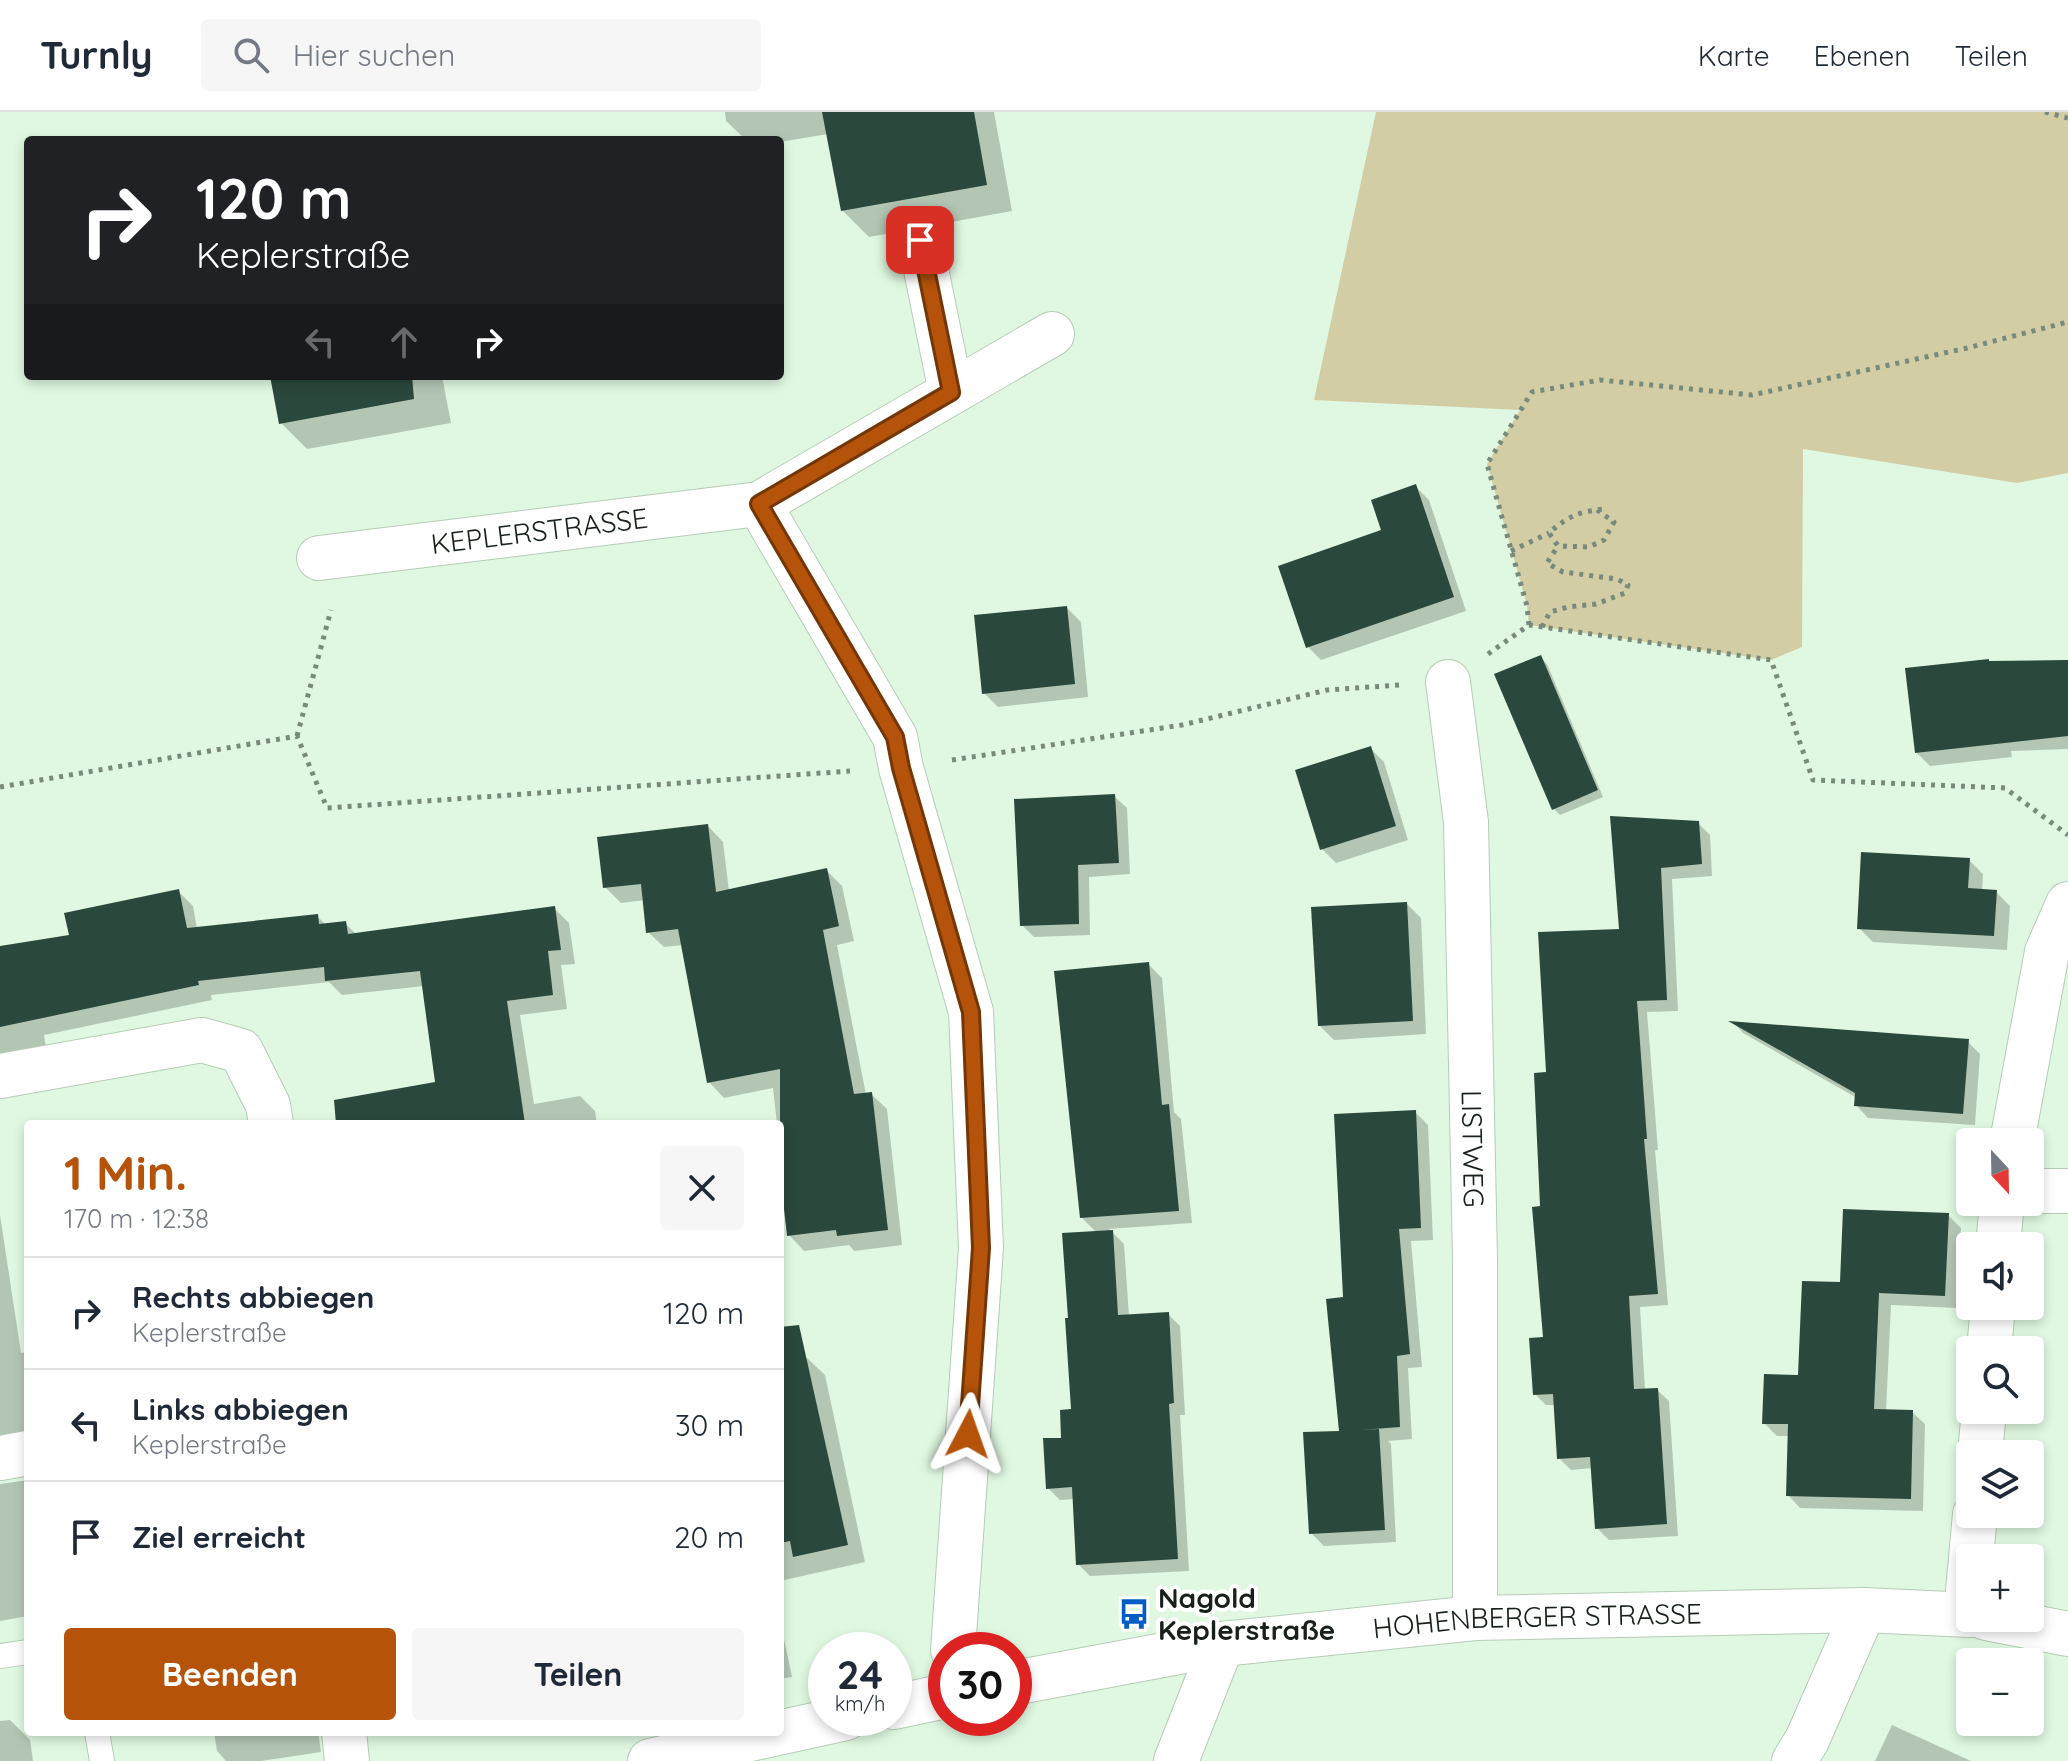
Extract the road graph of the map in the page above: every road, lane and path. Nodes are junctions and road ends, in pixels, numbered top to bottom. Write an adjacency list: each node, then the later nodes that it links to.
1 (2045, 112): 2 (path)
2 (2068, 118)
3 (920, 240): 6 (street)
4 (2068, 322): 10 (path)
5 (1052, 334): 6 (street, KEPLERSTRASSE)
6 (951, 392): 7 (street, KEPLERSTRASSE)
7 (759, 504): 11 (street, KEPLERSTRASSE); 17 (street)
8 (1549, 533): 9 (path); 9 (path); 10 (path)
9 (1558, 546): 13 (path)
10 (1511, 551): 12 (path)
11 (332, 556): 16 (path)
12 (1529, 625): 13 (path); 14 (path)
13 (1542, 627): 19 (path)
14 (1483, 657)
15 (1448, 682): 17 (path); 30 (street, LISTWEG)
16 (297, 736): 17 (path); 18 (path)
17 (901, 768): 32 (street)
18 (0, 787)
19 (2068, 835)
20 (2068, 904): 23 (street)
21 (0, 1076): 22 (street)
22 (270, 1120)
23 (2015, 1128)
24 (2044, 1191): 25 (street)
25 (2068, 1191)
26 (24, 1454): 27 (street)
27 (0, 1458)
28 (1864, 1610): 29 (street, HOHENBERGER STRASSE); 30 (street, HOHENBERGER STRASSE); 47 (street)
29 (1956, 1615)
30 (1475, 1618): 34 (street, HOHENBERGER STRASSE)
31 (2044, 1629): 33 (street, HOHENBERGER STRASSE)
32 (954, 1632)
33 (2068, 1634)
34 (1222, 1644): 37 (street, HOHENBERGER STRASSE); 46 (street)
35 (24, 1653): 36 (lane)
36 (0, 1656)
37 (1032, 1680)
38 (808, 1726): 39 (street)
39 (784, 1732)
40 (98, 1736): 43 (lane)
41 (344, 1736): 44 (street)
42 (764, 1736): 45 (street)
43 (102, 1761)
44 (347, 1761)
45 (650, 1761)
46 (1176, 1761)
47 (1794, 1761)

